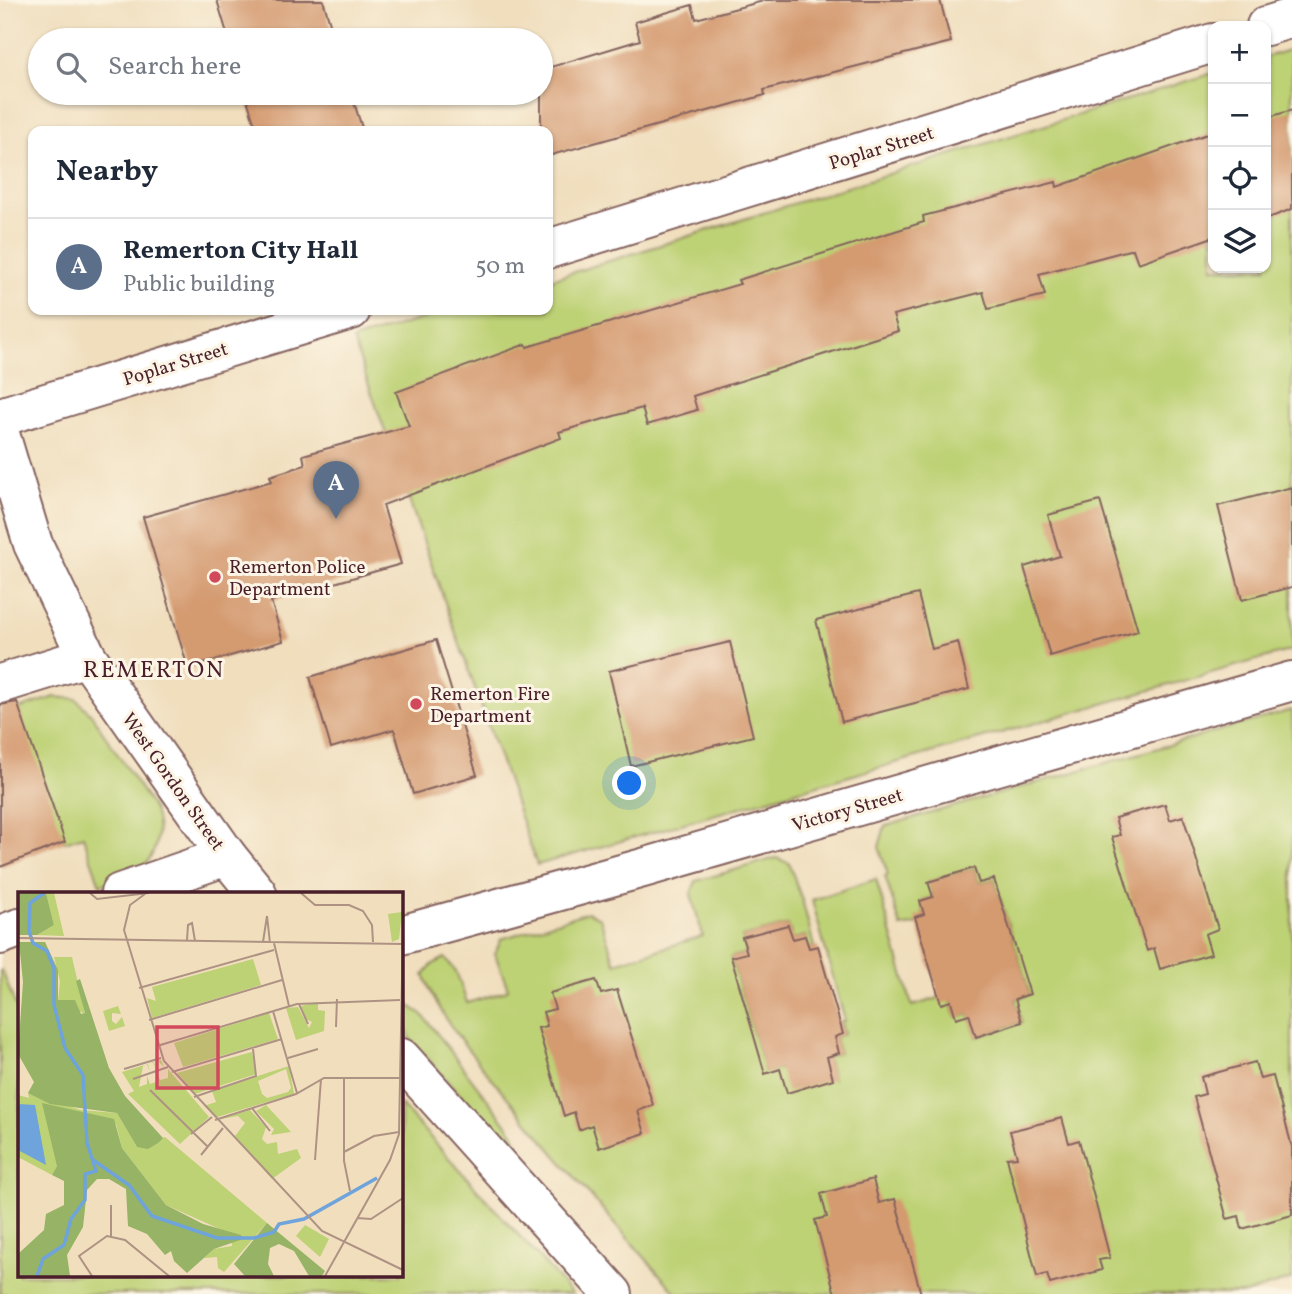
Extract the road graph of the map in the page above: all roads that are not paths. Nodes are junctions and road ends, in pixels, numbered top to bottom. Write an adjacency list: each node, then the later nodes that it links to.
1 (1292, 18): 2 (street)
2 (1271, 24)
3 (1208, 45): 4 (street, Poplar Street)
4 (553, 247)
5 (335, 315): 6 (street, Poplar Street)
6 (0, 417)
7 (0, 434): 8 (street, West Gordon Street)
8 (87, 657): 10 (street); 11 (street, West Gordon Street)
9 (1292, 681): 16 (street, Victory Street)
10 (0, 684)
11 (227, 856): 12 (street); 13 (street, West Gordon Street)
12 (123, 892)
13 (256, 892)
14 (18, 928): 15 (street)
15 (0, 935)
16 (402, 935)
17 (402, 1059): 18 (street)
18 (613, 1294)

